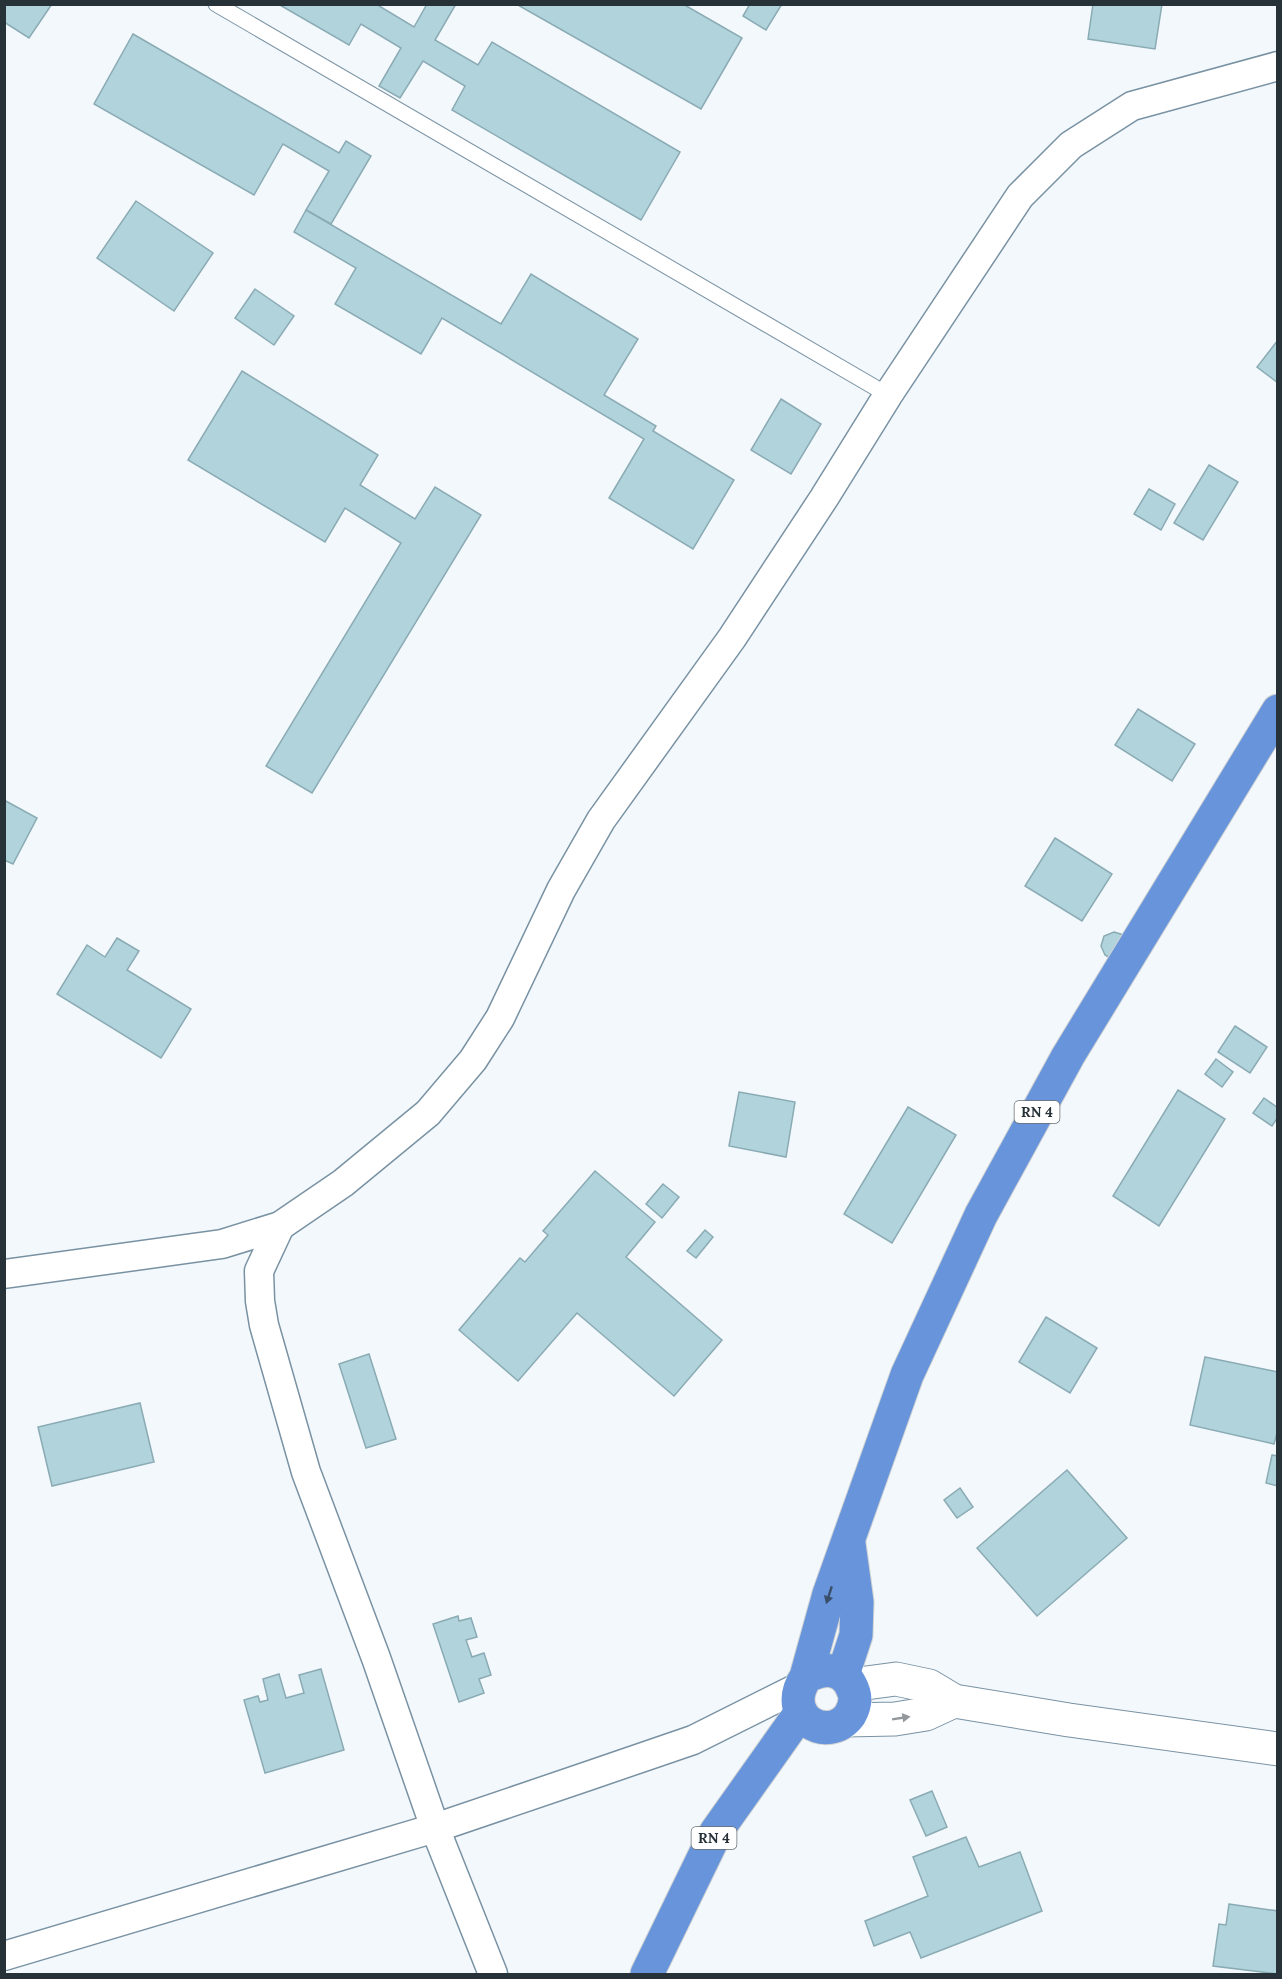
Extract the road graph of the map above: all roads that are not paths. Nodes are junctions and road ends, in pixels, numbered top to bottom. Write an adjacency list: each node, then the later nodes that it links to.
1 (216, 4): 3 (lane)
2 (1278, 66): 3 (street)
3 (888, 395): 5 (street)
4 (1278, 711): 9 (highway, RN 4)
5 (280, 1226): 6 (street); 7 (street)
6 (222, 1244): 7 (street); 8 (street)
7 (259, 1271): 15 (street)
8 (4, 1274)
9 (849, 1540): 10 (highway, RN 4); 11 (highway, RN 4, one-way to 11)
10 (847, 1680): 11 (highway); 12 (street); 13 (highway, RN 4)
11 (802, 1692): 13 (highway); 15 (street); 18 (highway, RN 4)
12 (954, 1701): 13 (street, one-way to 12); 14 (street)
13 (846, 1720)
14 (1278, 1749)
15 (435, 1827): 16 (street); 17 (street)
16 (4, 1956)
17 (493, 1974)
18 (647, 1974)

